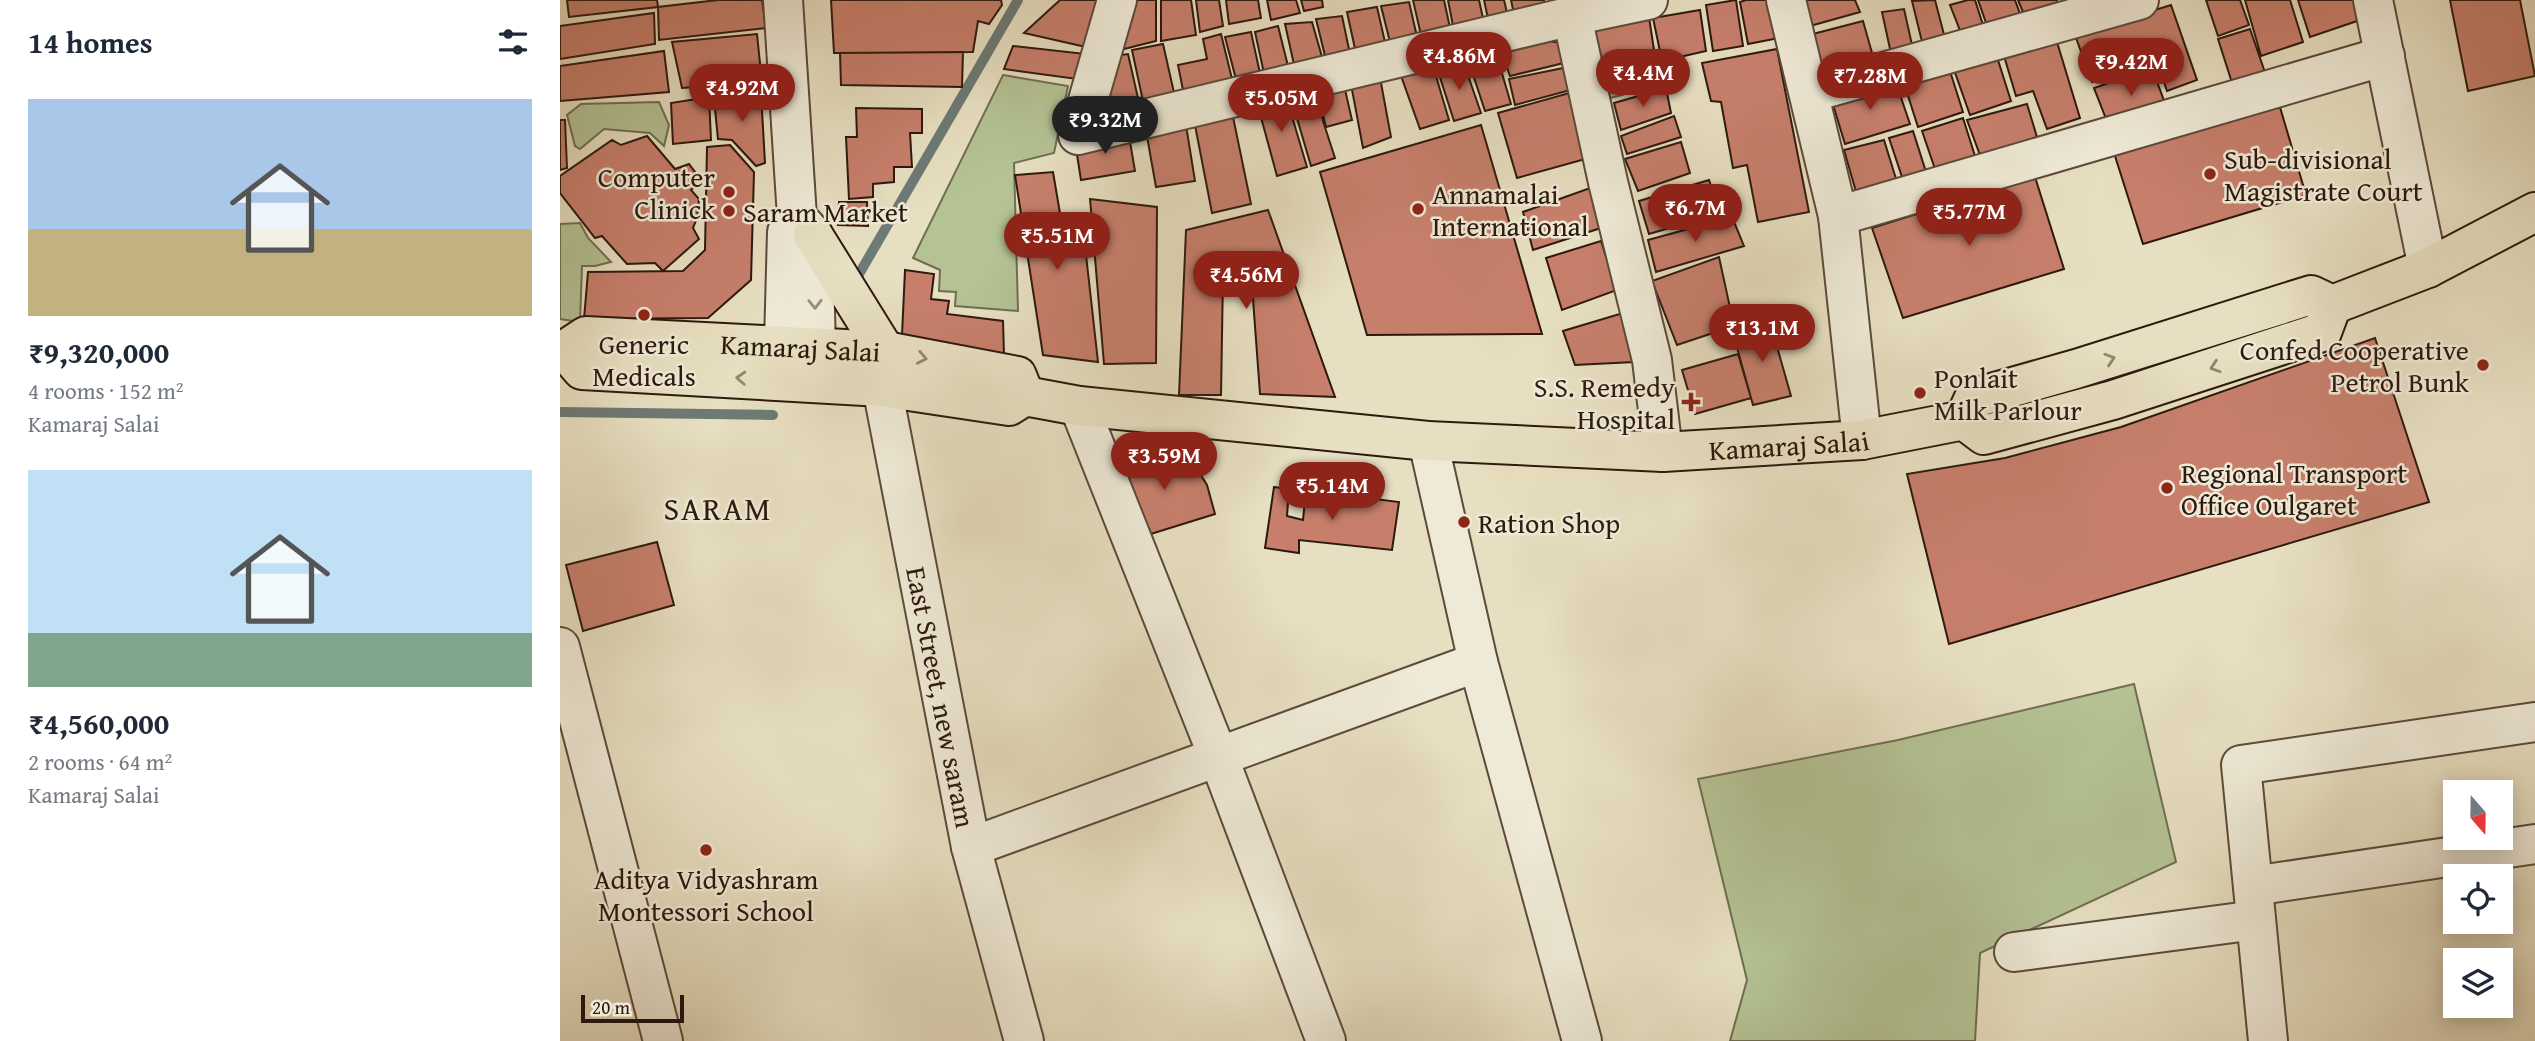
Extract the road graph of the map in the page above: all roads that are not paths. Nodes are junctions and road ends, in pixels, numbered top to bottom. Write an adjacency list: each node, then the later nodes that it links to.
1 (782, 0): 12 (street)
2 (1117, 0): 7 (street)
3 (1648, 0): 7 (street)
4 (1786, 0): 9 (street)
5 (2139, 0): 9 (street)
6 (2373, 0): 8 (street)
7 (1572, 16): 20 (street)
8 (2385, 56): 11 (street); 13 (street)
9 (1810, 93): 11 (street)
10 (2535, 212): 13 (main road, Kamaraj Salai)
11 (1838, 216): 18 (street)
12 (805, 226): 15 (street); 16 (main road)
13 (2428, 268): 18 (main road, Kamaraj Salai)
14 (563, 351): 15 (main road, Kamaraj Salai)
15 (799, 364): 16 (main road, Kamaraj Salai)
16 (884, 369): 17 (main road, Kamaraj Salai); 26 (street, East Street, new saram)
17 (1079, 406): 19 (main road, Kamaraj Salai); 24 (street)
18 (1862, 440): 20 (main road, Kamaraj Salai)
19 (1428, 441): 20 (main road, Kamaraj Salai); 22 (street)
20 (1663, 452)
21 (560, 647): 29 (street)
22 (1478, 662): 24 (street); 32 (street)
23 (2535, 722): 27 (street)
24 (1218, 756): 26 (street); 31 (street)
25 (2535, 844): 27 (street)
26 (971, 847): 30 (street, East Street, new saram)
27 (2255, 903): 28 (street); 33 (street)
28 (2014, 952)
29 (663, 1041)
30 (1024, 1041)
31 (1326, 1041)
32 (1582, 1041)
33 (2268, 1041)

